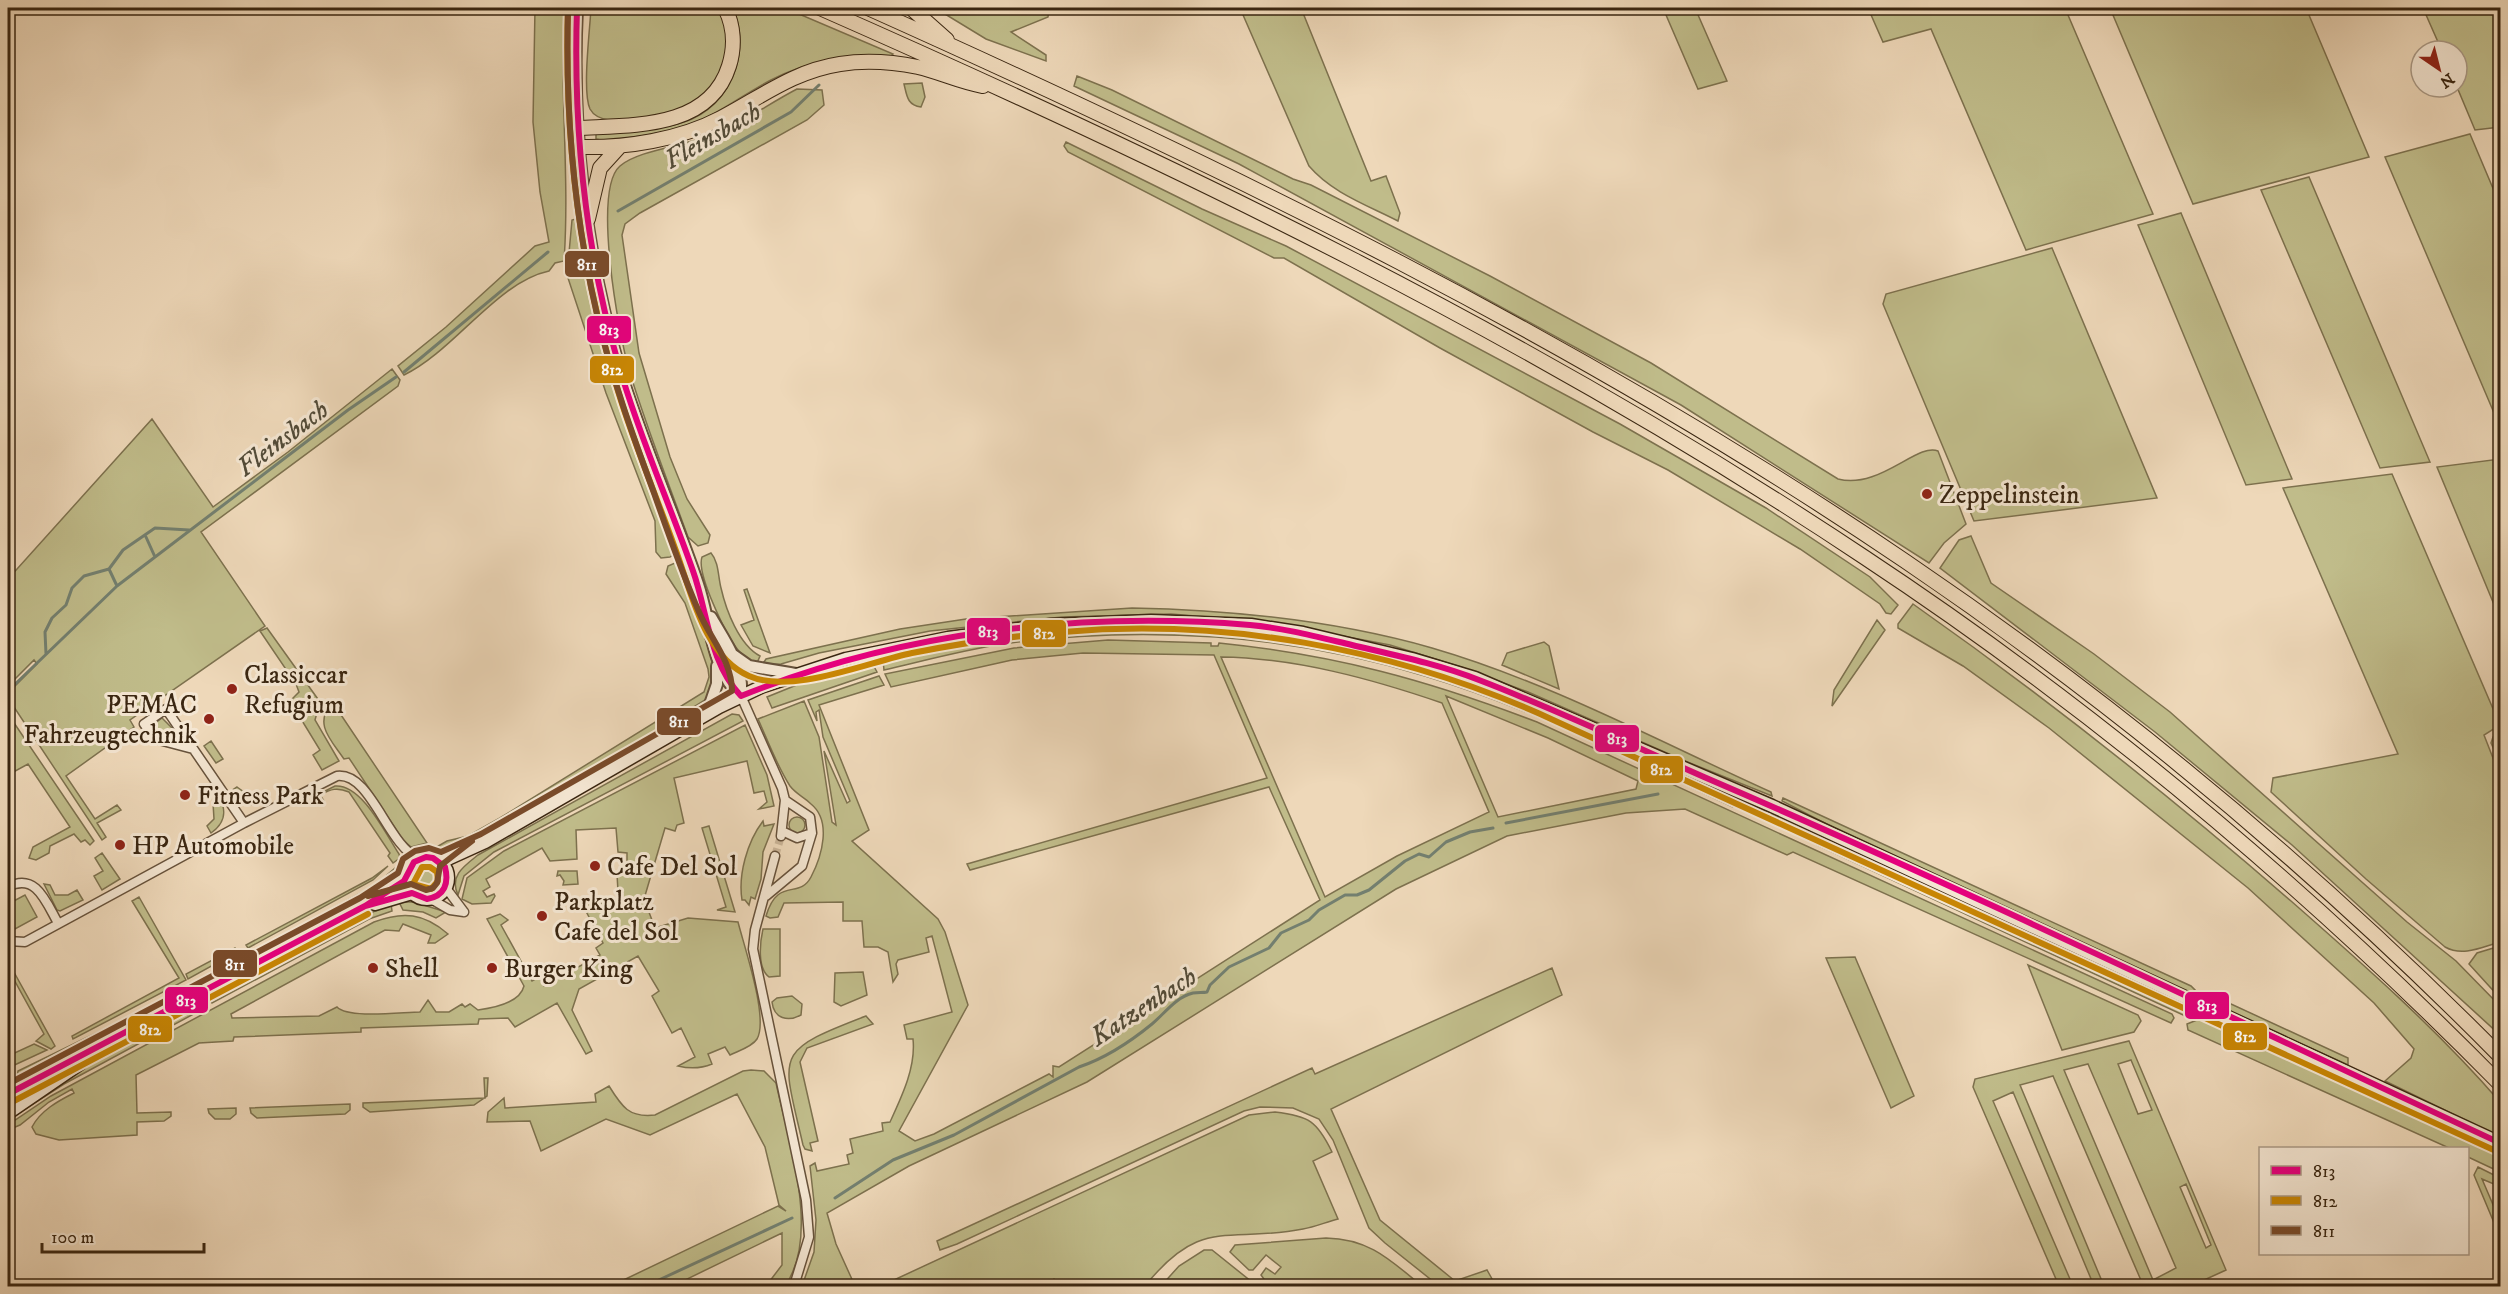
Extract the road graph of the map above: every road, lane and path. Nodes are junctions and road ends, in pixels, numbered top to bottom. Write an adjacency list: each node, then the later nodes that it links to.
1 (577, 8): 8 (street)
2 (725, 8): 8 (highway)
3 (820, 8): 7 (highway)
4 (868, 8): 6 (highway)
5 (910, 8): 6 (highway)
6 (953, 46): 35 (highway)
7 (1000, 88): 9 (highway); 36 (highway)
8 (578, 128): 10 (street)
9 (620, 146): 10 (highway); 11 (highway)
10 (580, 147): 11 (street)
11 (588, 219): 12 (street)
12 (708, 612): 13 (street); 14 (street)
13 (732, 654): 15 (street); 16 (street)
14 (717, 659): 16 (street); 17 (street)
15 (796, 674): 16 (main road); 39 (main road)
16 (741, 696): 17 (main road); 19 (street)
17 (707, 713): 24 (main road)
18 (193, 749): 18 (street); 20 (street)
19 (785, 800): 21 (street); 21 (street)
20 (244, 823): 23 (street); 32 (street)
21 (812, 833): 29 (street)
22 (775, 856): 29 (street)
23 (419, 859): 24 (main road); 25 (main road)
24 (444, 867): 27 (main road)
25 (406, 879): 28 (main road); 31 (main road)
26 (8, 887): 32 (street)
27 (446, 888): 30 (main road); 30 (street)
28 (412, 893): 30 (main road); 31 (main road)
29 (766, 896): 40 (street)
30 (431, 899)
31 (365, 906): 34 (main road)
32 (57, 923): 33 (street)
33 (8, 941)
34 (112, 1042): 37 (main road); 38 (main road)
35 (2500, 1056)
36 (2500, 1084)
37 (8, 1094)
38 (8, 1113)
39 (2500, 1143)
40 (794, 1287)

